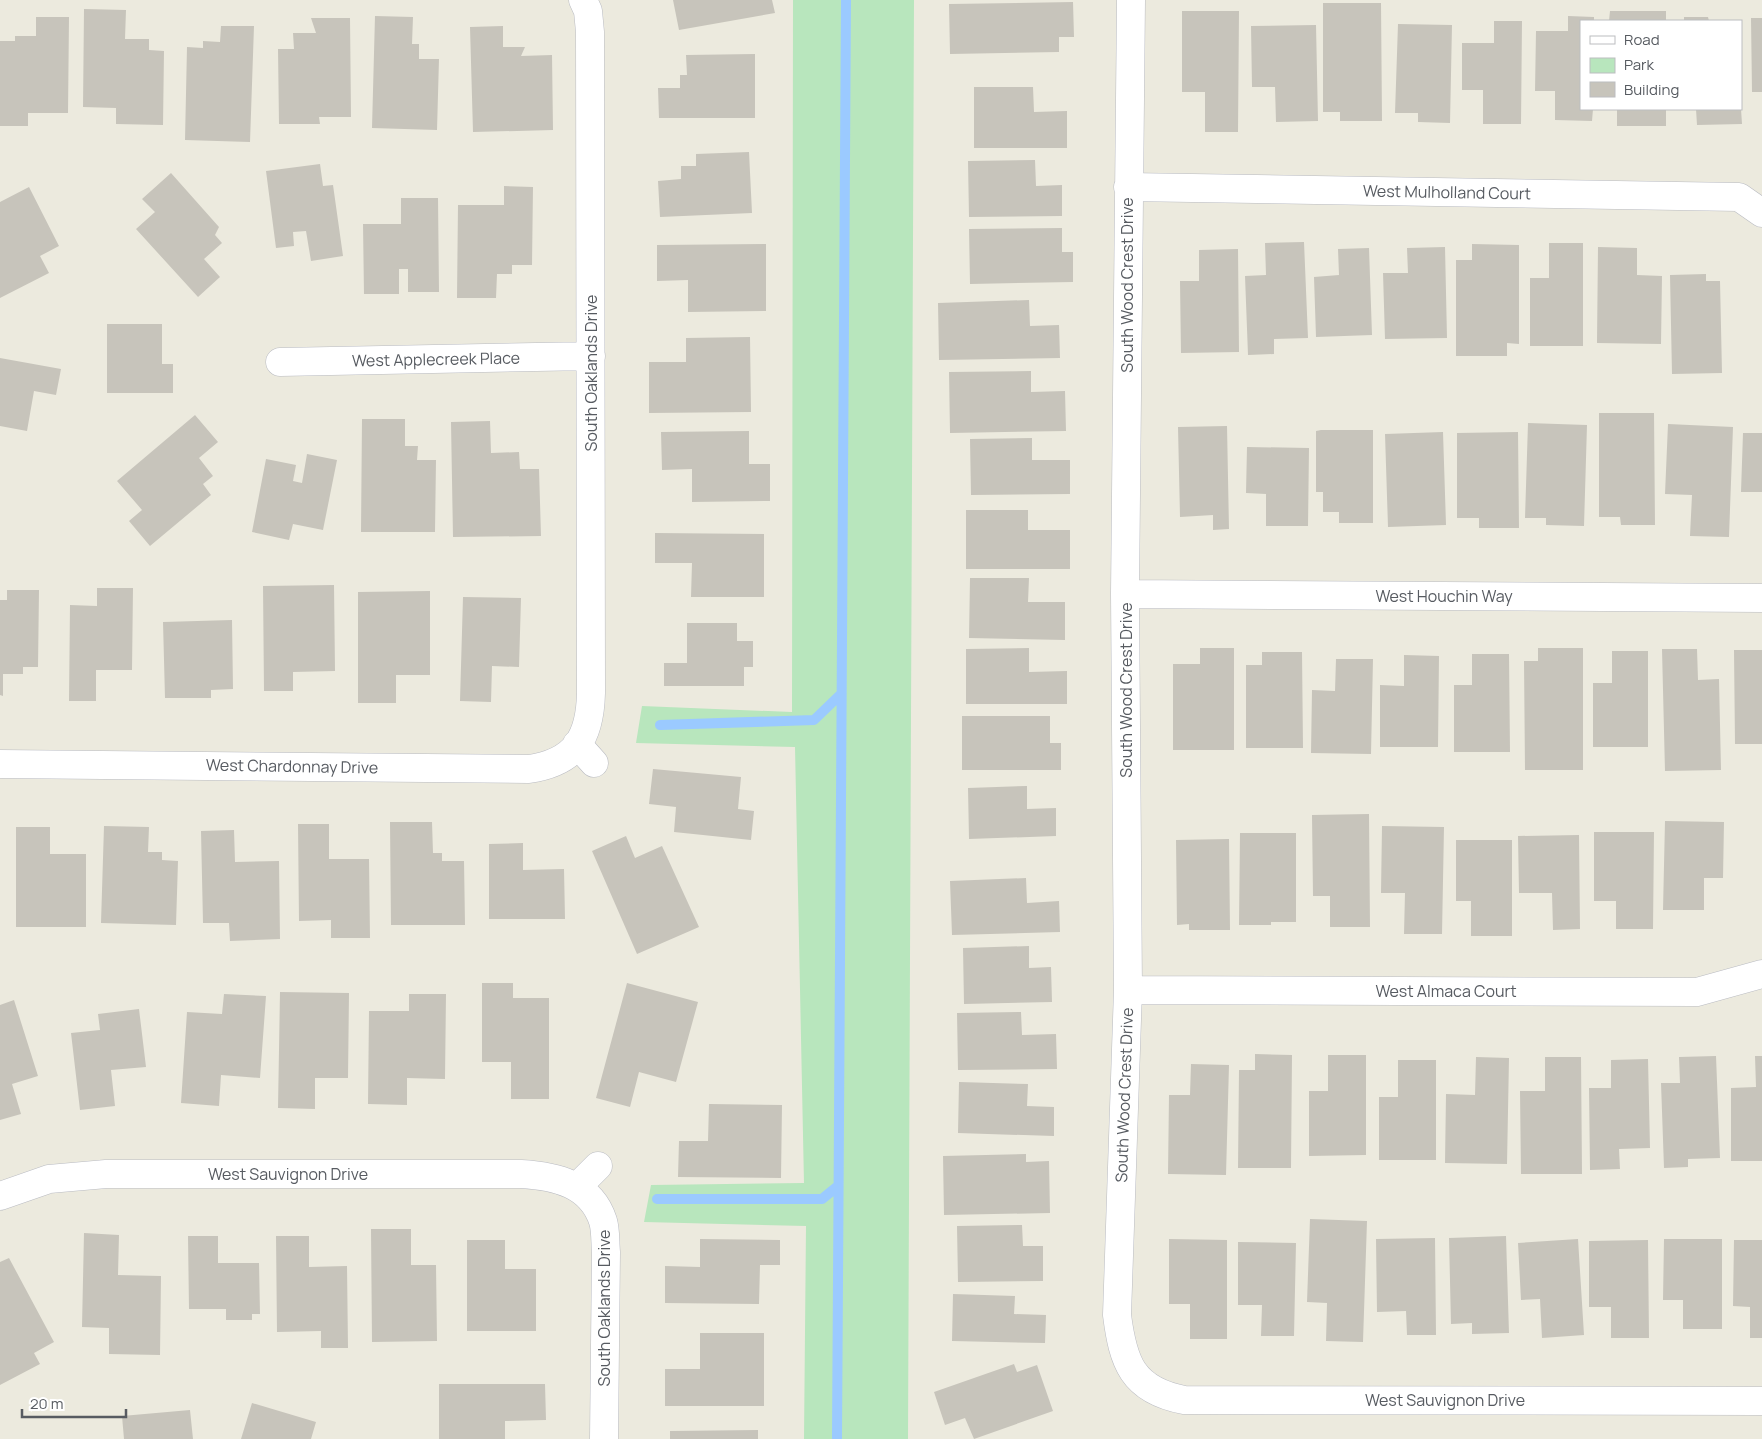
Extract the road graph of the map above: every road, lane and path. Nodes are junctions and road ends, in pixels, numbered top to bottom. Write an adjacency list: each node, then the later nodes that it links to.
1 (584, 0): 5 (street, South Oaklands Drive)
2 (1131, 0): 3 (street, South Wood Crest Drive)
3 (1128, 187): 4 (street, West Mulholland Court); 7 (street, South Wood Crest Drive)
4 (1762, 213)
5 (591, 356): 6 (street, West Applecreek Place); 9 (street, South Oaklands Drive)
6 (280, 362)
7 (1125, 594): 8 (street, West Houchin Way); 12 (street, South Wood Crest Drive)
8 (1762, 598)
9 (585, 754): 10 (street, West Chardonnay Drive)
10 (0, 764)
11 (1762, 974): 12 (street, West Almaca Court)
12 (1128, 990): 16 (street, South Wood Crest Drive)
13 (598, 1166): 14 (street)
14 (577, 1187): 15 (street, West Sauvignon Drive); 18 (street, South Oaklands Drive)
15 (0, 1196)
16 (1136, 1375): 17 (street, West Sauvignon Drive)
17 (1762, 1401)
18 (604, 1439)

